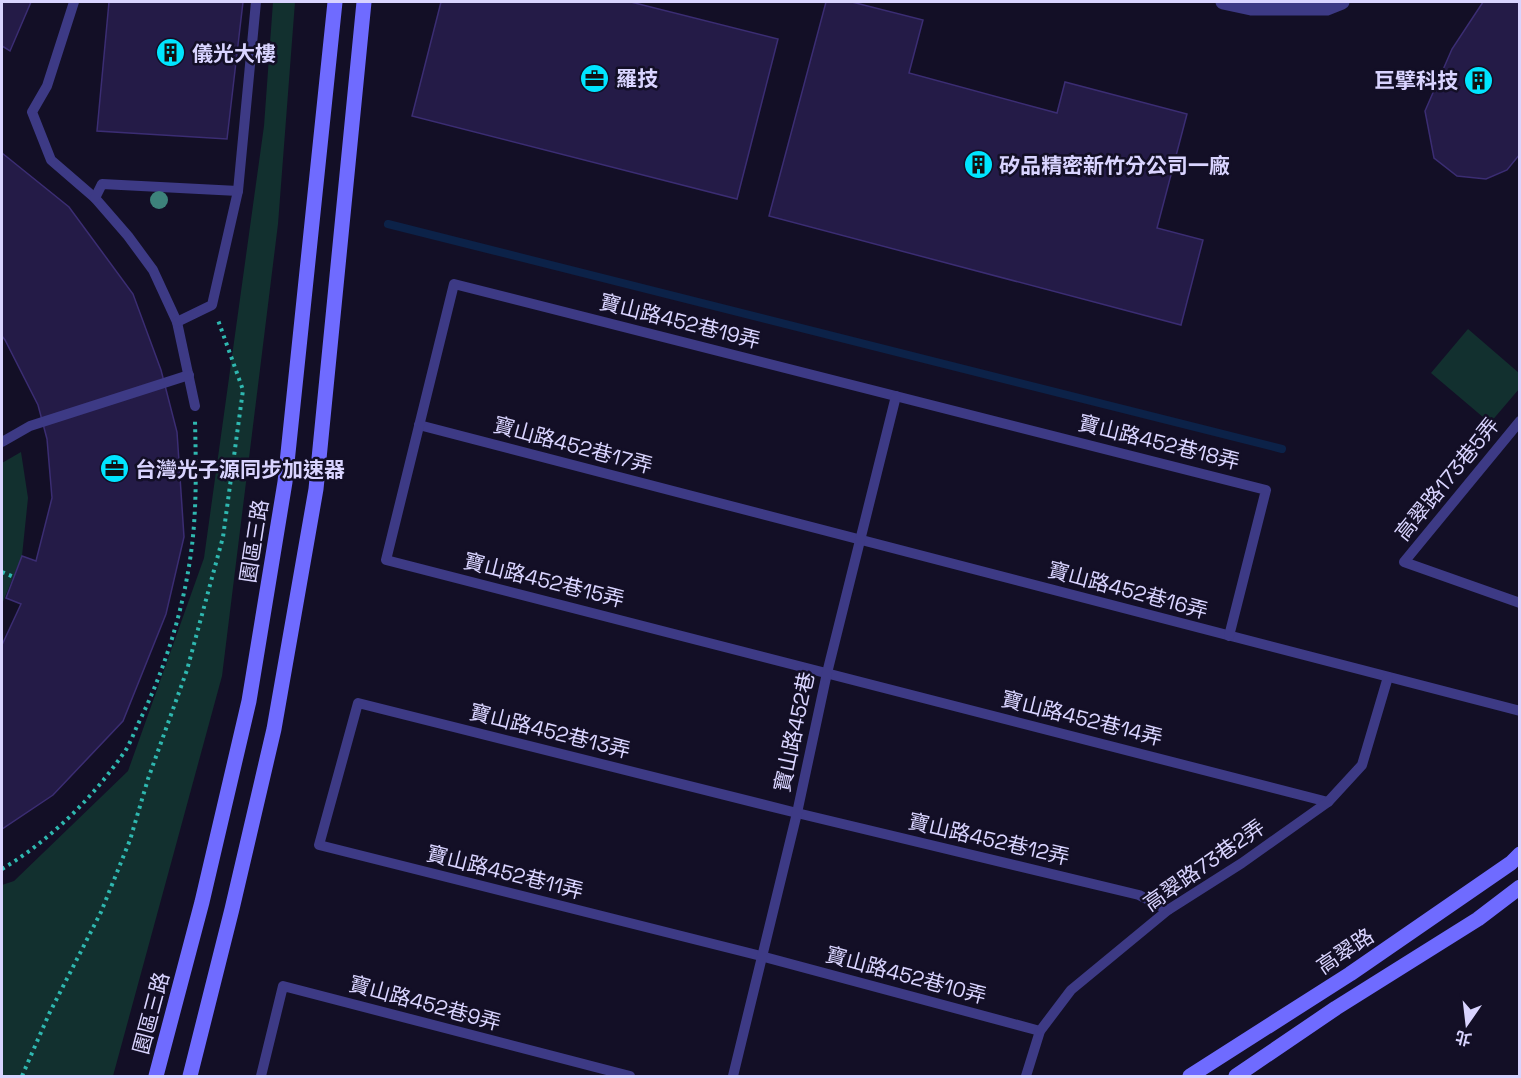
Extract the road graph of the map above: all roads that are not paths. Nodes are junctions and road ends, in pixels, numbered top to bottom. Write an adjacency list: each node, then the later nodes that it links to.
1 (74, 2): 8 (lane)
2 (256, 2): 7 (lane)
3 (335, 2): 30 (street, 園區三路)
4 (364, 2): 31 (street)
5 (1223, 2): 6 (street)
6 (1342, 2)
7 (238, 191): 8 (lane); 9 (lane)
8 (95, 198): 9 (lane)
9 (177, 322): 10 (lane)
10 (189, 375): 12 (lane); 15 (lane)
11 (896, 396): 14 (lane, 寶山路452巷19弄); 16 (lane, 寶山路452巷); 18 (lane, 寶山路452巷18弄)
12 (195, 406)
13 (1520, 421): 17 (lane, 高翠路173巷5弄)
14 (418, 425): 16 (lane, 寶山路452巷17弄); 19 (lane, 寶山路452巷15弄)
15 (2, 442)
16 (859, 539): 18 (lane, 寶山路452巷16弄); 19 (lane, 寶山路452巷)
17 (1520, 603)
18 (1229, 636): 20 (lane, 寶山路452巷16弄)
19 (827, 673): 23 (lane, 寶山路452巷14弄); 24 (lane, 寶山路452巷)
20 (1388, 677): 21 (lane, 寶山路452巷16弄); 23 (lane, 高翠路73巷2弄)
21 (1520, 711)
22 (340, 766): 24 (lane, 寶山路452巷13弄); 28 (lane, 寶山路452巷11弄)
23 (1328, 801): 27 (lane, 高翠路73巷2弄)
24 (797, 813): 27 (lane, 寶山路452巷12弄); 28 (lane, 寶山路452巷)
25 (1520, 854): 36 (street, 高翠路)
26 (1520, 887): 37 (street, 高翠路)
27 (1168, 910): 29 (lane, 高翠路73巷2弄)
28 (761, 956): 29 (lane, 寶山路452巷10弄); 34 (lane, 寶山路452巷)
29 (1040, 1031): 35 (lane, 高翠路73巷2弄)
30 (156, 1077)
31 (190, 1077)
32 (261, 1077): 33 (lane, 寶山路452巷9弄)
33 (630, 1077)
34 (733, 1077)
35 (1026, 1077)
36 (1190, 1077)
37 (1236, 1077)

